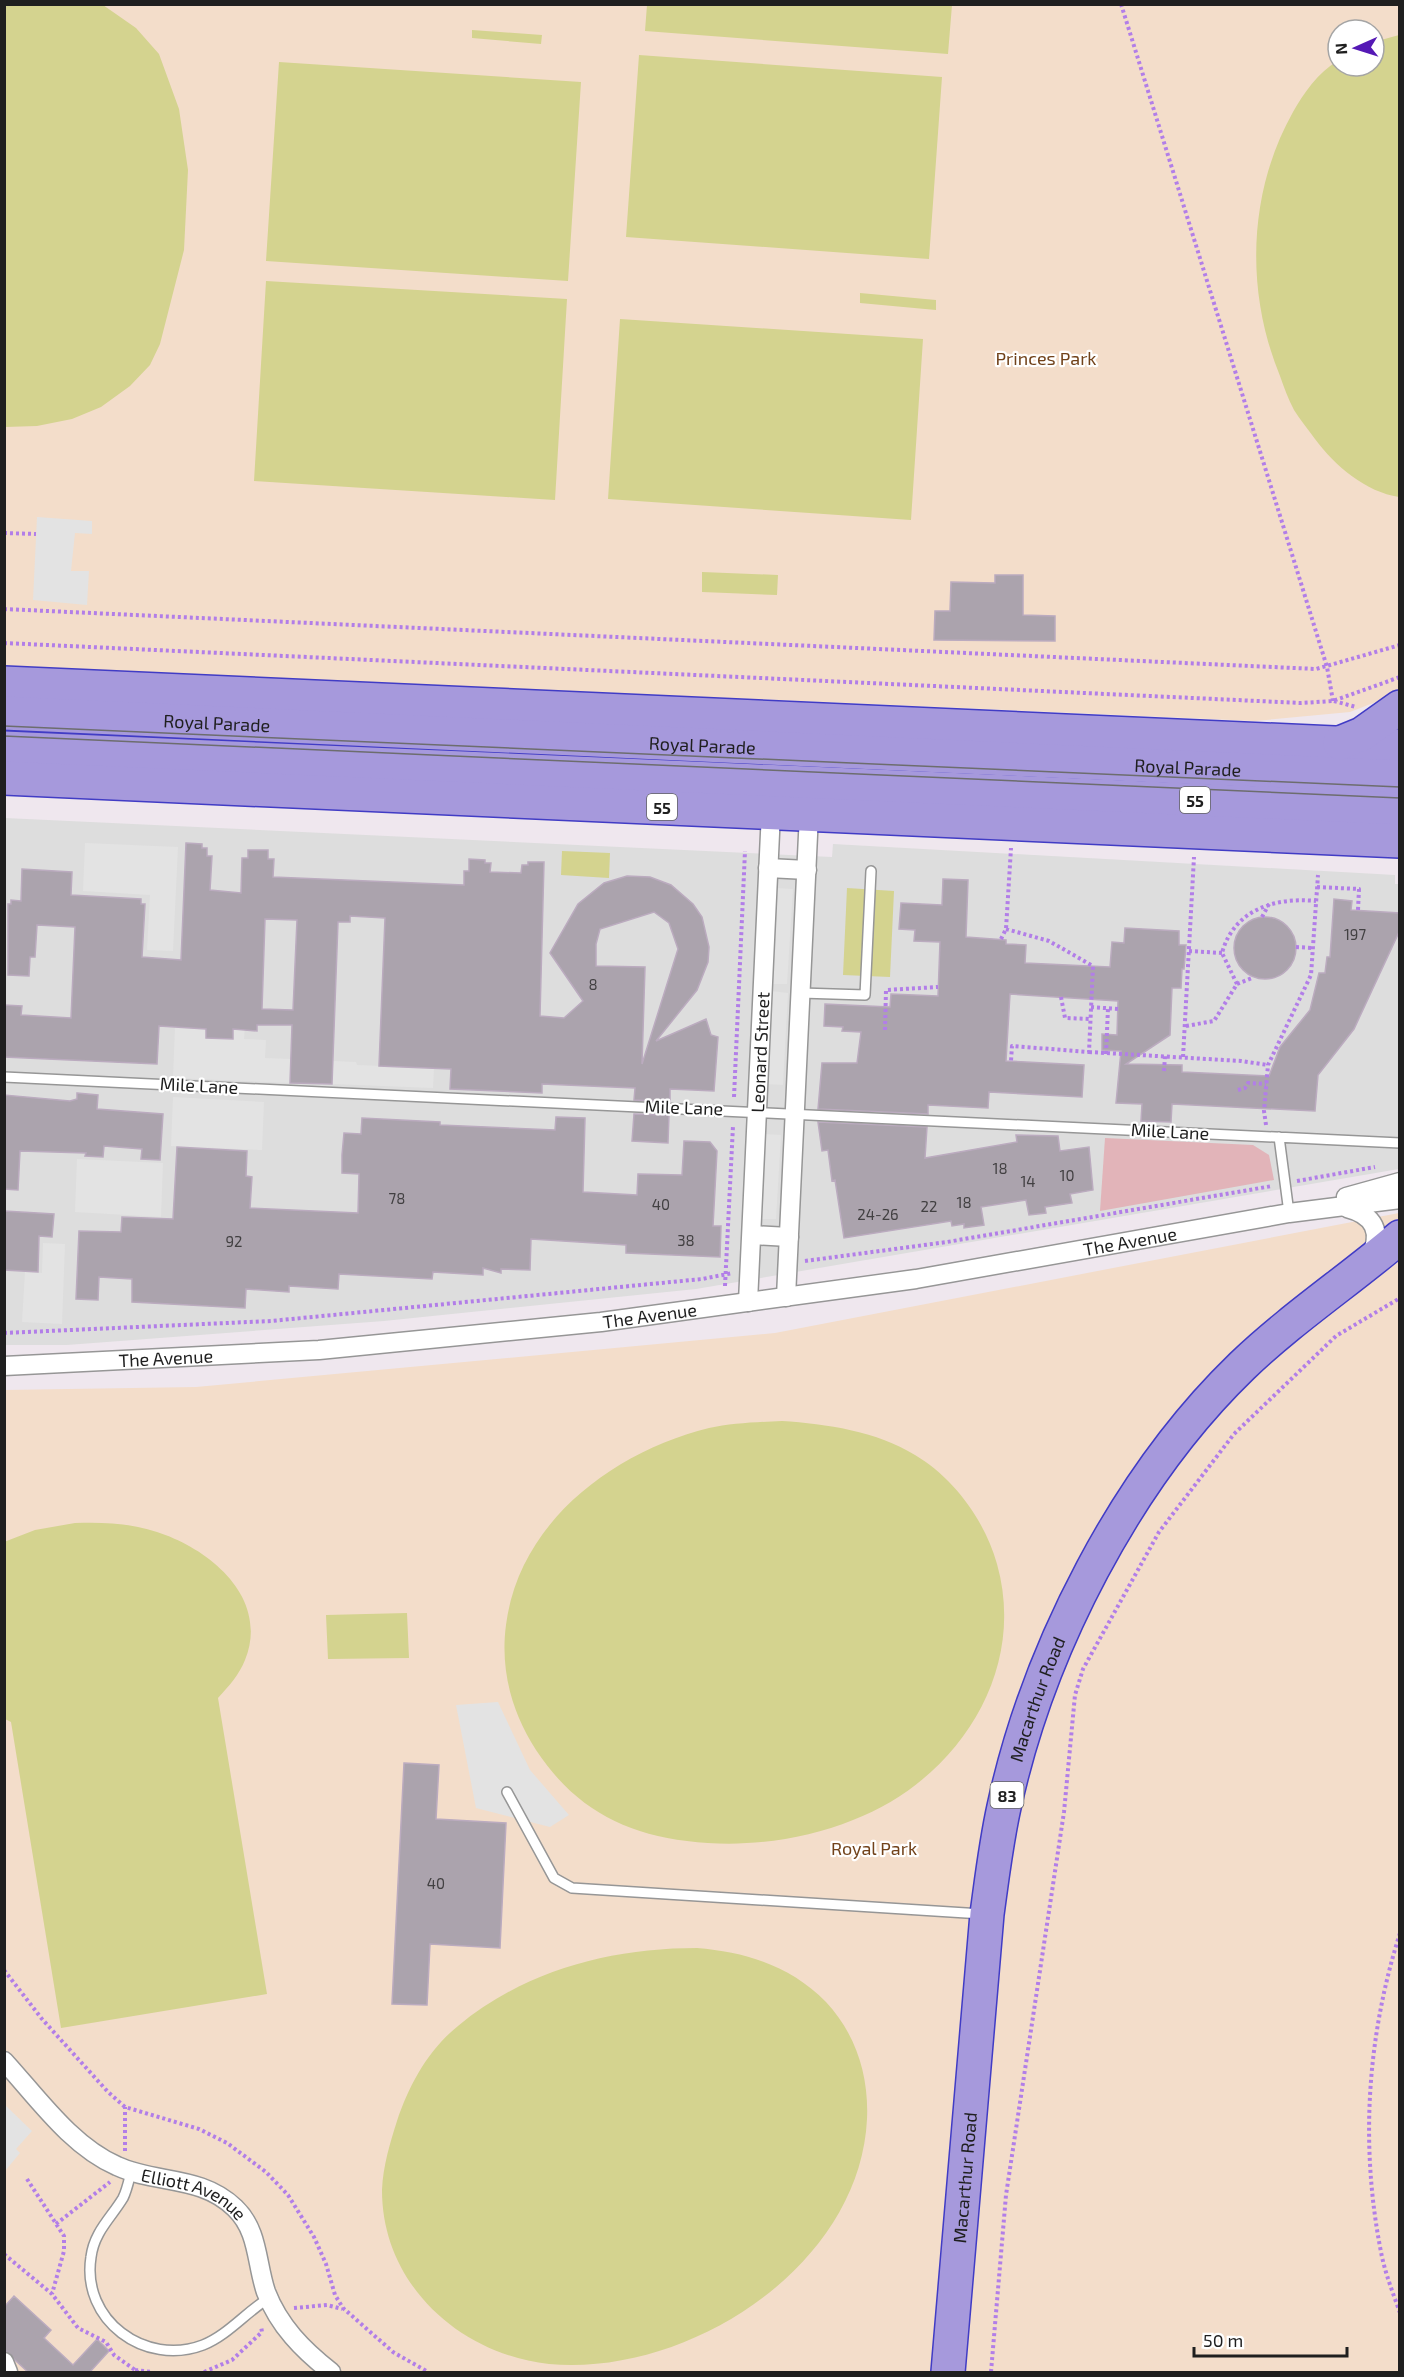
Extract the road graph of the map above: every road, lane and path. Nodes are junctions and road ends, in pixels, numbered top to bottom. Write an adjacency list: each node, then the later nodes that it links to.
1 (1121, 4): 7 (path)
2 (4, 533): 3 (path)
3 (36, 534)
4 (4, 609): 7 (path)
5 (4, 643): 11 (path)
6 (1400, 645): 7 (path)
7 (1327, 667): 11 (path)
8 (1400, 677): 11 (path)
9 (4, 683): 10 (highway, Royal Parade / 55)
10 (54, 700): 13 (highway, Royal Parade / 55); 14 (highway, Royal Parade / 55)
11 (1333, 701)
12 (1400, 707): 16 (highway)
13 (4, 713)
14 (749, 732): 15 (highway, Royal Parade / 55); 20 (highway, Royal Parade / 55)
15 (828, 736): 17 (highway, Royal Parade / 55); 20 (highway, Royal Parade / 55)
16 (1338, 743): 17 (highway, Royal Parade / 55); 18 (highway, Royal Parade / 55)
17 (1032, 745): 21 (highway, Royal Parade / 55)
18 (1400, 746)
19 (4, 747): 23 (highway, Royal Parade / 55)
20 (791, 749): 24 (highway)
21 (1400, 777)
22 (4, 778): 23 (highway, Royal Parade / 55)
23 (401, 780): 24 (highway, Royal Parade / 55); 26 (highway, Royal Parade / 55)
24 (790, 781): 26 (highway); 27 (highway); 28 (highway, Royal Parade / 55)
25 (1400, 809): 28 (highway, Royal Parade / 55)
26 (771, 812): 27 (highway, Royal Parade / 55); 33 (street, Leonard Street)
27 (809, 814): 29 (highway, Royal Parade / 55); 34 (street)
28 (1239, 818): 30 (highway, Royal Parade / 55); 31 (highway, Royal Parade / 55)
29 (1013, 823): 30 (highway, Royal Parade / 55); 42 (path)
30 (1195, 831): 46 (path)
31 (1400, 841)
32 (745, 851): 69 (path)
33 (768, 868): 34 (street); 70 (street, Leonard Street)
34 (807, 870): 51 (street)
35 (871, 872): 51 (lane)
36 (1318, 875): 37 (path)
37 (1317, 887): 38 (path); 40 (path)
38 (1316, 901): 39 (path); 45 (path)
39 (1269, 904): 41 (path); 47 (path)
40 (1358, 910)
41 (1262, 917)
42 (1006, 929): 43 (path); 53 (path)
43 (1001, 939)
44 (1296, 947): 45 (path)
45 (1313, 948): 64 (path)
46 (1189, 951): 47 (path); 57 (path)
47 (1222, 953): 49 (path)
48 (1252, 978): 49 (path)
49 (1237, 984): 57 (path)
50 (938, 987): 58 (path)
51 (801, 993): 71 (street)
52 (1061, 997): 56 (path)
53 (1091, 1007): 54 (path); 56 (path)
54 (1108, 1008): 55 (path); 60 (path)
55 (1118, 1009)
56 (1090, 1019): 59 (path)
57 (1186, 1026): 62 (path)
58 (886, 1030)
59 (1089, 1052): 60 (path); 63 (path)
60 (1106, 1054): 61 (path)
61 (1165, 1056): 62 (path); 65 (path)
62 (1183, 1057): 64 (path)
63 (1011, 1061)
64 (1268, 1065): 67 (path)
65 (1164, 1071)
66 (4, 1077): 69 (lane, Mile Lane)
67 (1266, 1084): 68 (path); 72 (path)
68 (1238, 1090)
69 (733, 1109): 70 (lane, Mile Lane); 87 (path)
70 (758, 1111): 71 (lane, Mile Lane); 79 (street, Leonard Street)
71 (796, 1113): 72 (lane, Mile Lane); 80 (street)
72 (1266, 1136): 73 (lane, Mile Lane)
73 (1278, 1137): 74 (lane, Mile Lane); 78 (lane)
74 (1400, 1143)
75 (1400, 1182): 78 (street, The Avenue)
76 (1400, 1199): 77 (street, The Avenue)
77 (1344, 1207): 78 (street, The Avenue); 83 (street)
78 (1289, 1213): 84 (street, The Avenue)
79 (752, 1235): 80 (street); 86 (street, Leonard Street)
80 (789, 1237): 84 (street)
81 (1400, 1237): 83 (highway, Macarthur Road / 83)
82 (1400, 1251): 83 (highway, Macarthur Road / 83)
83 (1359, 1271): 92 (highway, Macarthur Road / 83)
84 (786, 1297): 86 (street, The Avenue)
85 (1400, 1298): 114 (path)
86 (748, 1302): 87 (street, The Avenue)
87 (724, 1305): 90 (street, The Avenue)
88 (55, 1332): 89 (path)
89 (4, 1333)
90 (4, 1366)
91 (507, 1792): 92 (lane)
92 (987, 1914): 113 (highway, Macarthur Road / 83)
93 (1400, 1933): 104 (path)
94 (4, 1970): 103 (path)
95 (4, 2061): 96 (street, Elliott Avenue)
96 (132, 2172): 102 (street, Elliott Avenue); 102 (lane)
97 (27, 2179): 99 (path)
98 (109, 2185): 99 (path)
99 (56, 2224): 101 (path)
100 (4, 2254): 101 (path)
101 (52, 2294): 107 (path)
102 (269, 2298): 105 (street, Elliott Avenue)
103 (348, 2313): 105 (path); 112 (path)
104 (1400, 2313)
105 (277, 2316): 110 (path); 111 (street, Elliott Avenue)
106 (4, 2362): 108 (street)
107 (136, 2371): 109 (path)
108 (9, 2373)
109 (152, 2373)
110 (204, 2373)
111 (330, 2373)
112 (428, 2373)
113 (948, 2373)
114 (991, 2373)

